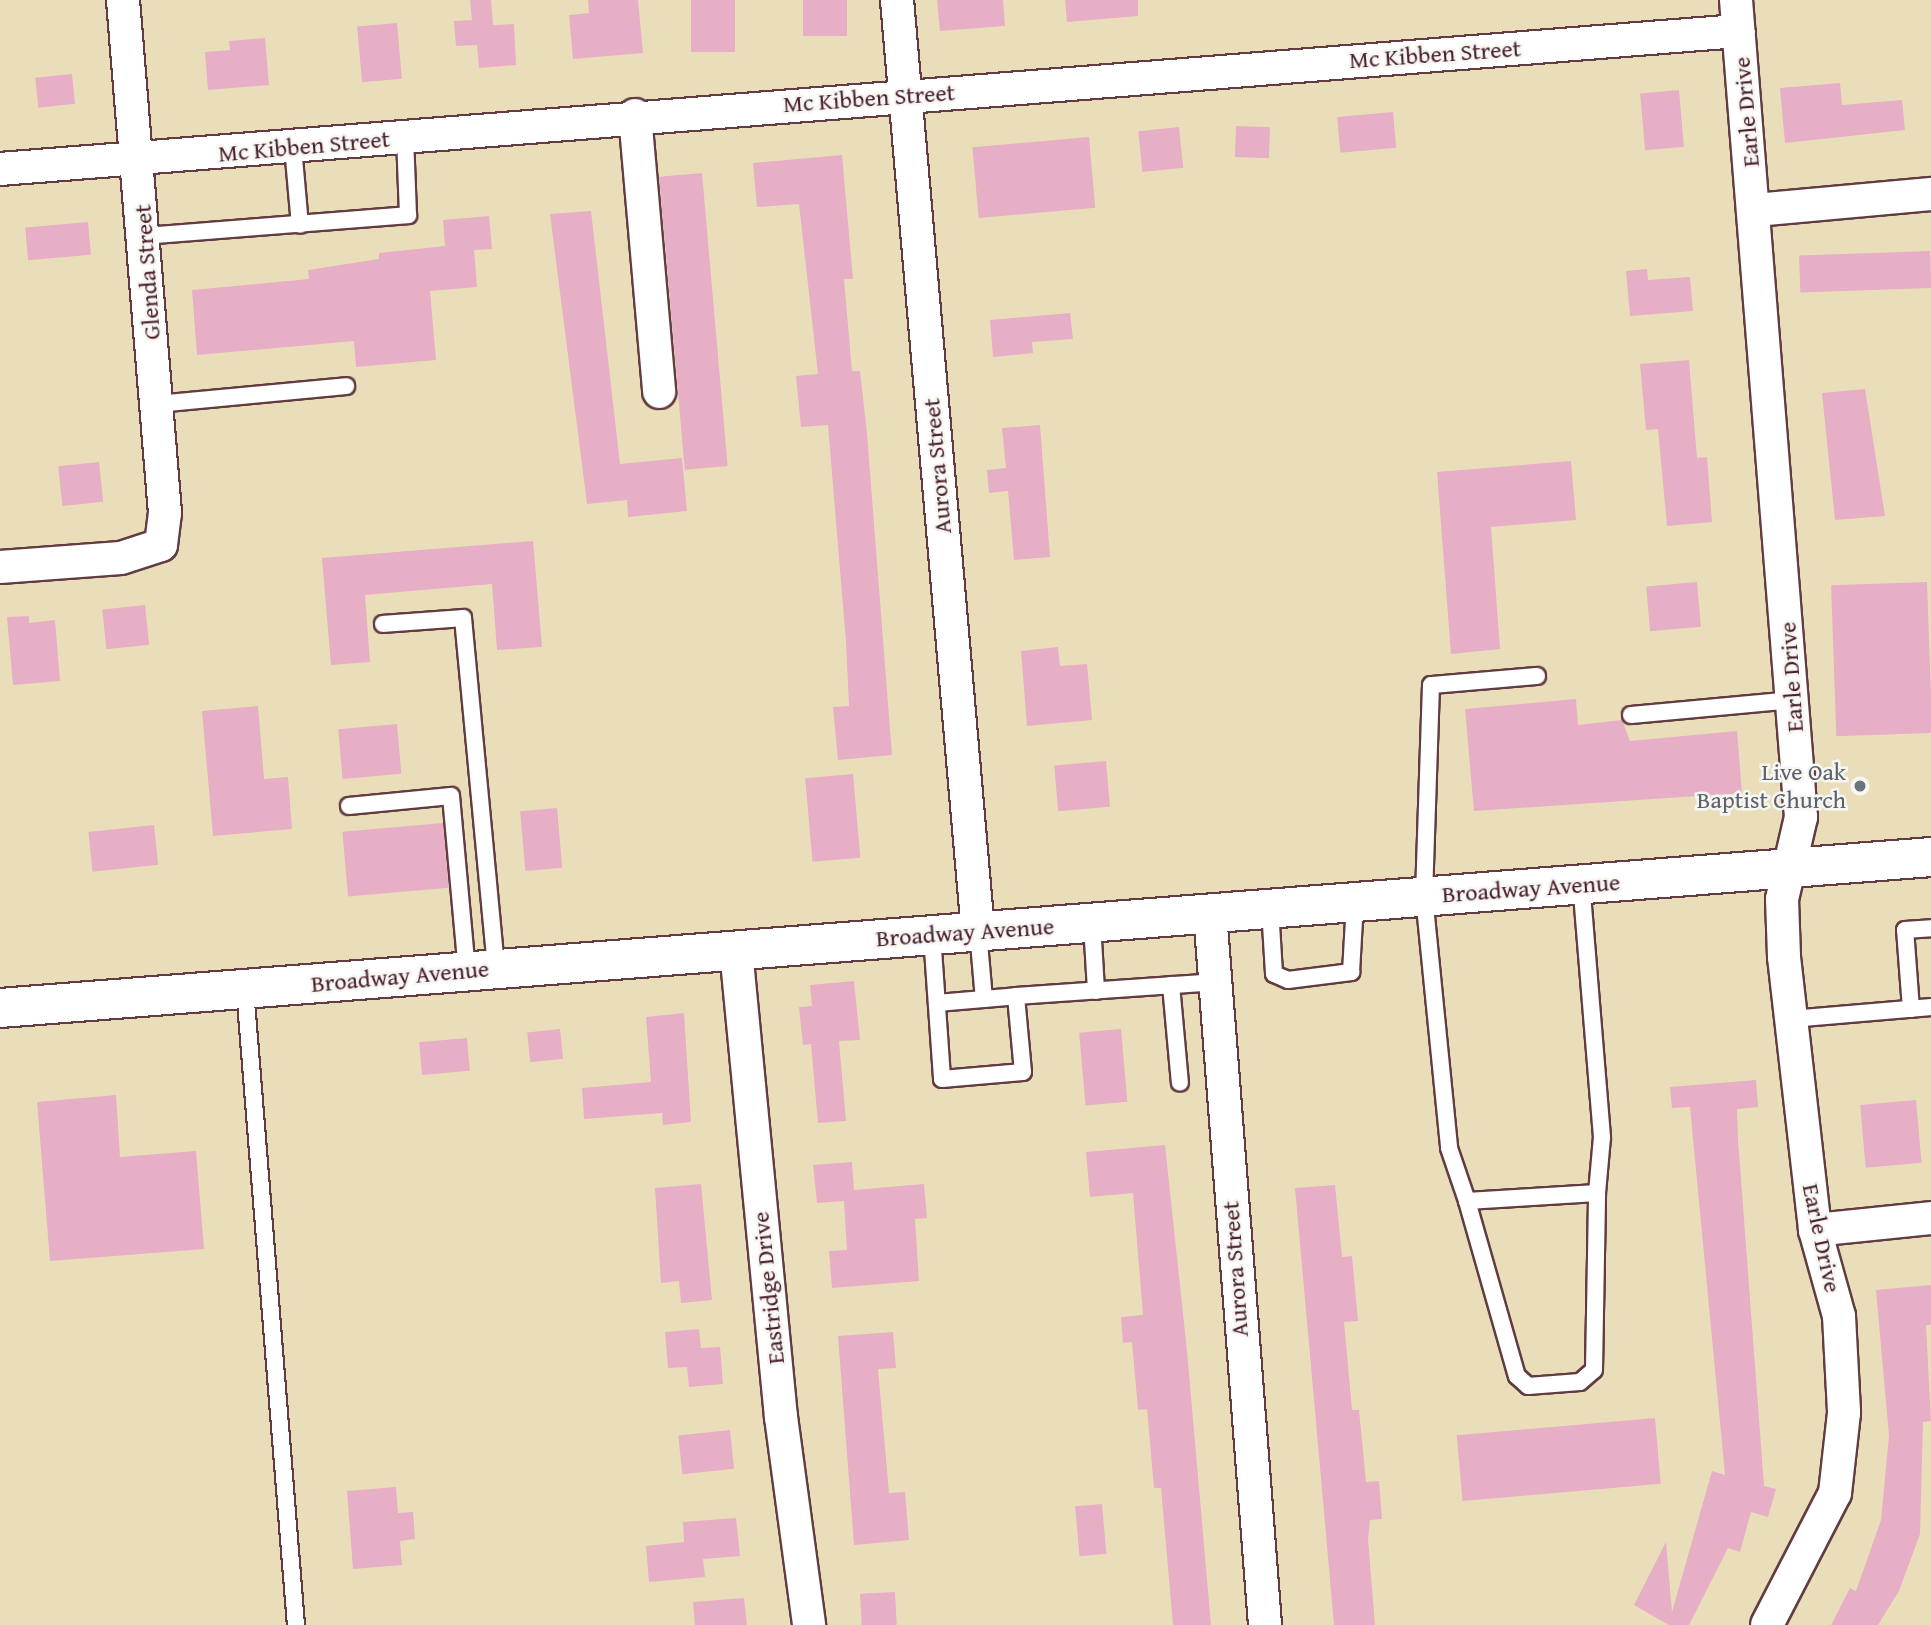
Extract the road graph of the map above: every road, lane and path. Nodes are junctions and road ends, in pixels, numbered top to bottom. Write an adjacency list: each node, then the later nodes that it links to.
1 (123, 0): 9 (street, Glenda Street)
2 (897, 0): 5 (street, Aurora Street)
3 (1736, 0): 4 (street, Earle Drive)
4 (1739, 31): 5 (street, Mc Kibben Street); 12 (street, Earle Drive)
5 (904, 95): 6 (street, Mc Kibben Street); 33 (street, Aurora Street)
6 (635, 115): 7 (street, Mc Kibben Street); 16 (street)
7 (405, 137): 8 (street, Mc Kibben Street); 13 (lane)
8 (293, 147): 9 (street, Mc Kibben Street); 13 (lane)
9 (138, 160): 10 (street, Mc Kibben Street); 14 (street, Glenda Street)
10 (0, 169)
11 (1931, 194): 12 (street)
12 (1755, 211): 21 (street, Earle Drive)
13 (300, 225): 14 (lane)
14 (144, 236): 17 (street, Glenda Street)
15 (346, 386): 17 (lane)
16 (659, 392)
17 (157, 404): 18 (street, Glenda Street)
18 (0, 567)
19 (383, 624): 36 (lane)
20 (1537, 676): 27 (lane)
21 (1793, 700): 22 (lane); 25 (street, Earle Drive)
22 (1631, 715)
23 (349, 806): 36 (lane)
24 (1931, 857): 25 (main road, Broadway Avenue)
25 (1793, 868): 26 (main road, Broadway Avenue); 47 (street, Earle Drive)
26 (1581, 884): 27 (main road, Broadway Avenue); 49 (lane)
27 (1424, 896): 28 (main road, Broadway Avenue); 50 (lane)
28 (1355, 902): 29 (main road, Broadway Avenue); 29 (lane)
29 (1270, 908): 30 (main road, Broadway Avenue)
30 (1210, 913): 31 (main road, Broadway Avenue); 37 (street, Aurora Street)
31 (1091, 922): 33 (main road, Broadway Avenue); 40 (lane)
32 (1931, 928): 46 (lane)
33 (978, 931): 34 (main road, Broadway Avenue); 42 (lane)
34 (932, 935): 35 (main road, Broadway Avenue); 43 (lane)
35 (736, 950): 36 (main road, Broadway Avenue); 54 (street, Eastridge Drive)
36 (481, 970): 39 (main road, Broadway Avenue)
37 (1214, 982): 38 (lane); 55 (street, Aurora Street)
38 (1171, 985): 40 (lane); 48 (lane)
39 (244, 989): 45 (main road, Broadway Avenue); 53 (lane)
40 (1096, 990): 41 (lane)
41 (1016, 996): 42 (lane); 43 (lane)
42 (984, 999): 43 (lane)
43 (937, 1003)
44 (1931, 1007): 46 (lane)
45 (0, 1008)
46 (1911, 1009): 47 (lane)
47 (1791, 1019): 52 (street, Earle Drive)
48 (1180, 1083)
49 (1597, 1193): 50 (lane); 50 (lane)
50 (1467, 1201)
51 (1931, 1218): 52 (street)
52 (1815, 1230): 56 (street, Earle Drive)
53 (296, 1625)
54 (809, 1625)
55 (1265, 1625)
56 (1767, 1625)

